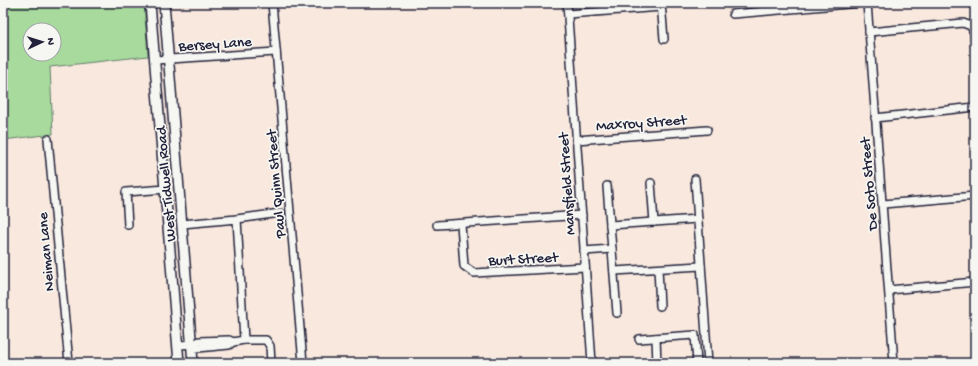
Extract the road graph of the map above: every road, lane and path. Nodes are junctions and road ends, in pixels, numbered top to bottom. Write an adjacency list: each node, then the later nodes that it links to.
1 (150, 3): 14 (main road, West Tidwell Road)
2 (164, 3): 15 (main road, West Tidwell Road)
3 (272, 3): 13 (street, Paul Quinn Street)
4 (567, 3): 8 (street, Mansfield Street)
5 (860, 3): 9 (street)
6 (867, 3): 10 (street, De Soto Street)
7 (661, 5): 8 (street); 11 (street)
8 (568, 14): 20 (street, Mansfield Street)
9 (734, 14)
10 (869, 32): 12 (street); 17 (street, De Soto Street)
11 (664, 39)
12 (975, 44)
13 (276, 52): 15 (street, Bersey Lane); 58 (street, Paul Quinn Street)
14 (155, 60): 15 (street, Bersey Lane); 22 (main road, West Tidwell Road)
15 (168, 60): 21 (main road, West Tidwell Road)
16 (975, 107): 17 (street)
17 (875, 118): 28 (street, De Soto Street)
18 (707, 130): 20 (street, Maxroy Street)
19 (48, 139): 54 (street, Neiman Lane)
20 (576, 140): 30 (street, Mansfield Street)
21 (176, 151): 22 (main road); 34 (main road, West Tidwell Road)
22 (163, 153): 26 (main road, West Tidwell Road)
23 (695, 179): 32 (street)
24 (651, 183): 33 (street)
25 (607, 186): 38 (street)
26 (166, 189): 36 (street); 52 (main road, West Tidwell Road)
27 (975, 196): 28 (street)
28 (883, 204): 46 (street, De Soto Street)
29 (280, 214): 31 (street)
30 (582, 215): 35 (street); 40 (street, Mansfield Street)
31 (237, 219): 34 (street); 51 (street)
32 (698, 219): 33 (street); 41 (street)
33 (654, 222): 38 (street)
34 (186, 223): 53 (main road, West Tidwell Road)
35 (461, 224): 37 (street); 42 (street, Burt Street)
36 (128, 225)
37 (437, 225)
38 (610, 225): 39 (street)
39 (612, 249): 40 (street); 44 (street)
40 (584, 251): 42 (street, Mansfield Street)
41 (701, 266): 43 (street); 62 (street)
42 (585, 267): 59 (street, Mansfield Street)
43 (658, 268): 44 (street); 47 (street)
44 (614, 271): 48 (street)
45 (975, 282): 46 (street)
46 (889, 290): 63 (street, De Soto Street)
47 (660, 306)
48 (617, 313)
49 (656, 338): 50 (street); 60 (street); 61 (street)
50 (640, 339)
51 (244, 340): 53 (street); 57 (street)
52 (178, 345): 53 (street); 55 (main road, West Tidwell Road)
53 (195, 345): 56 (main road, West Tidwell Road)
54 (68, 363)
55 (179, 363)
56 (193, 363)
57 (271, 363)
58 (303, 363)
59 (592, 363)
60 (657, 363)
61 (697, 363)
62 (708, 363)
63 (894, 363)

